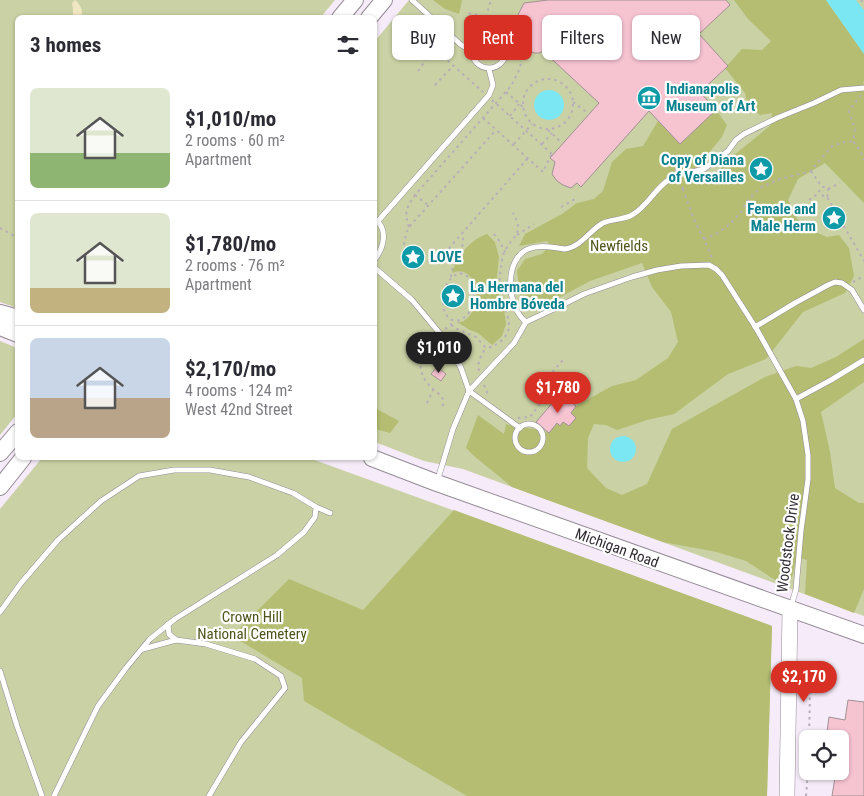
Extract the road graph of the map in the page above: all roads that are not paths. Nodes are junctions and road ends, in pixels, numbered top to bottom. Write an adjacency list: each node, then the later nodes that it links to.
1 (355, 0): 4 (main road)
2 (384, 0): 5 (main road)
3 (412, 0): 6 (lane)
4 (342, 15)
5 (372, 15)
6 (464, 47)
7 (475, 60): 9 (lane)
8 (504, 60): 9 (lane)
9 (489, 69): 13 (lane)
10 (864, 89): 11 (lane)
11 (692, 172)
12 (670, 179): 19 (lane)
13 (377, 220): 14 (lane)
14 (377, 256)
15 (377, 270): 24 (lane)
16 (864, 310): 21 (lane)
17 (0, 313): 18 (main road)
18 (15, 317)
19 (526, 322): 21 (lane, Woodstock Drive); 24 (lane)
20 (0, 327): 22 (main road)
21 (755, 327): 25 (lane, Woodstock Drive)
22 (15, 333)
23 (864, 360): 25 (lane)
24 (469, 391): 26 (lane); 31 (lane)
25 (796, 399): 35 (lane, Woodstock Drive)
26 (520, 428): 26 (lane)
27 (15, 436): 28 (main road)
28 (0, 453)
29 (21, 460): 32 (main road)
30 (377, 460): 31 (main road, Michigan Road)
31 (437, 483): 35 (main road, Michigan Road)
32 (0, 487)
33 (316, 507): 34 (lane); 36 (lane); 37 (lane)
34 (330, 513)
35 (790, 610): 38 (main road, Michigan Road); 45 (street)
36 (0, 612)
37 (168, 624): 39 (lane); 40 (lane)
38 (864, 635)
39 (176, 640): 40 (lane); 44 (lane)
40 (142, 649): 43 (lane)
41 (0, 670): 42 (lane)
42 (42, 796)
43 (54, 796)
44 (209, 796)
45 (787, 796)

